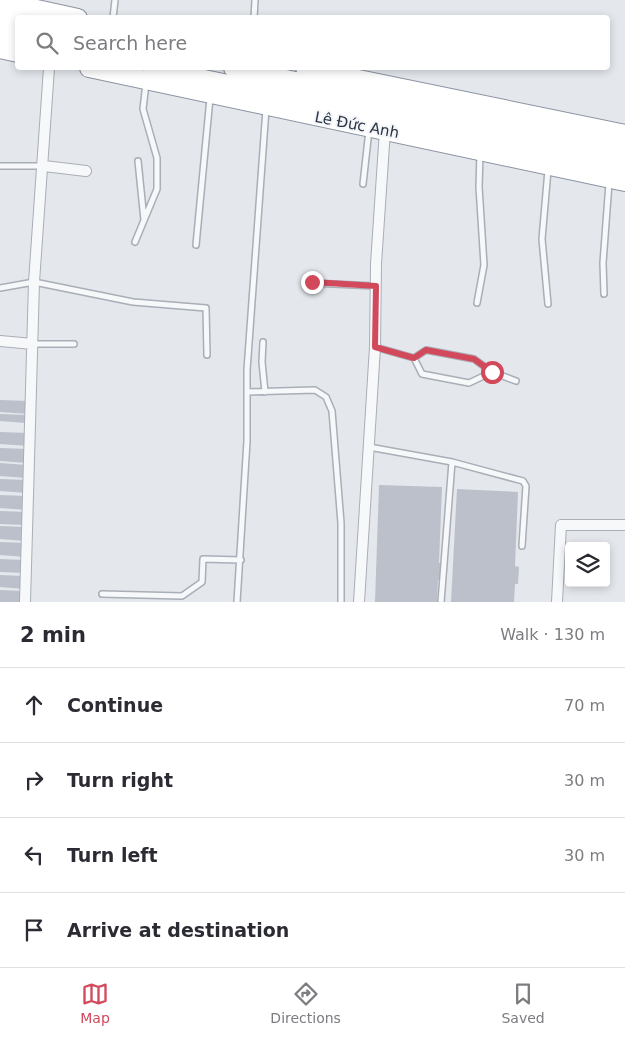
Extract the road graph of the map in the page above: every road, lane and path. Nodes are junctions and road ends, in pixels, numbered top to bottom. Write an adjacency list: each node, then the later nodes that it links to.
1 (115, 0): 5 (lane)
2 (255, 0): 6 (lane)
3 (0, 2): 4 (highway)
4 (63, 15)
5 (112, 15)
6 (254, 15)
7 (0, 18): 8 (highway)
8 (15, 21)
9 (0, 35): 10 (highway)
10 (15, 38)
11 (0, 49): 12 (highway)
12 (15, 52)
13 (49, 70): 27 (street)
14 (109, 70): 17 (highway, Lê Đức Anh)
15 (243, 70): 23 (highway, Lê Đức Anh)
16 (315, 70): 21 (highway)
17 (149, 74): 18 (highway, Lê Đức Anh); 28 (highway, Lê Đức Anh); 32 (lane)
18 (211, 95): 19 (highway, Lê Đức Anh); 34 (lane)
19 (266, 106): 20 (highway, Lê Đức Anh); 51 (lane)
20 (377, 129): 22 (highway, Lê Đức Anh); 31 (lane); 37 (street)
21 (625, 134)
22 (480, 150): 25 (highway, Lê Đức Anh); 40 (lane)
23 (625, 150)
24 (138, 161): 32 (lane)
25 (549, 164): 30 (highway, Lê Đức Anh); 41 (lane)
26 (0, 166): 27 (lane)
27 (44, 166): 29 (street); 35 (street)
28 (625, 168)
29 (86, 172)
30 (618, 180): 39 (lane)
31 (363, 184)
32 (144, 222): 33 (lane)
33 (135, 242)
34 (196, 245)
35 (34, 282): 38 (lane); 44 (street); 47 (lane)
36 (312, 282): 37 (lane)
37 (376, 286): 46 (street)
38 (0, 288)
39 (604, 294)
40 (477, 303)
41 (548, 304)
42 (0, 342): 44 (street)
43 (263, 342): 52 (lane)
44 (33, 344): 45 (lane); 59 (street)
45 (74, 344)
46 (375, 347): 48 (lane); 53 (street)
47 (207, 355)
48 (414, 358): 49 (lane); 49 (lane)
49 (492, 372): 50 (lane)
50 (516, 381)
51 (247, 392): 52 (lane); 57 (lane)
52 (265, 392): 61 (lane)
53 (368, 447): 54 (lane); 62 (street)
54 (452, 462): 56 (lane); 63 (lane)
55 (625, 525): 64 (street)
56 (522, 546)
57 (241, 560): 58 (lane); 60 (lane)
58 (102, 594)
59 (24, 602)
60 (237, 602)
61 (340, 602)
62 (359, 602)
63 (441, 602)
64 (557, 602)

